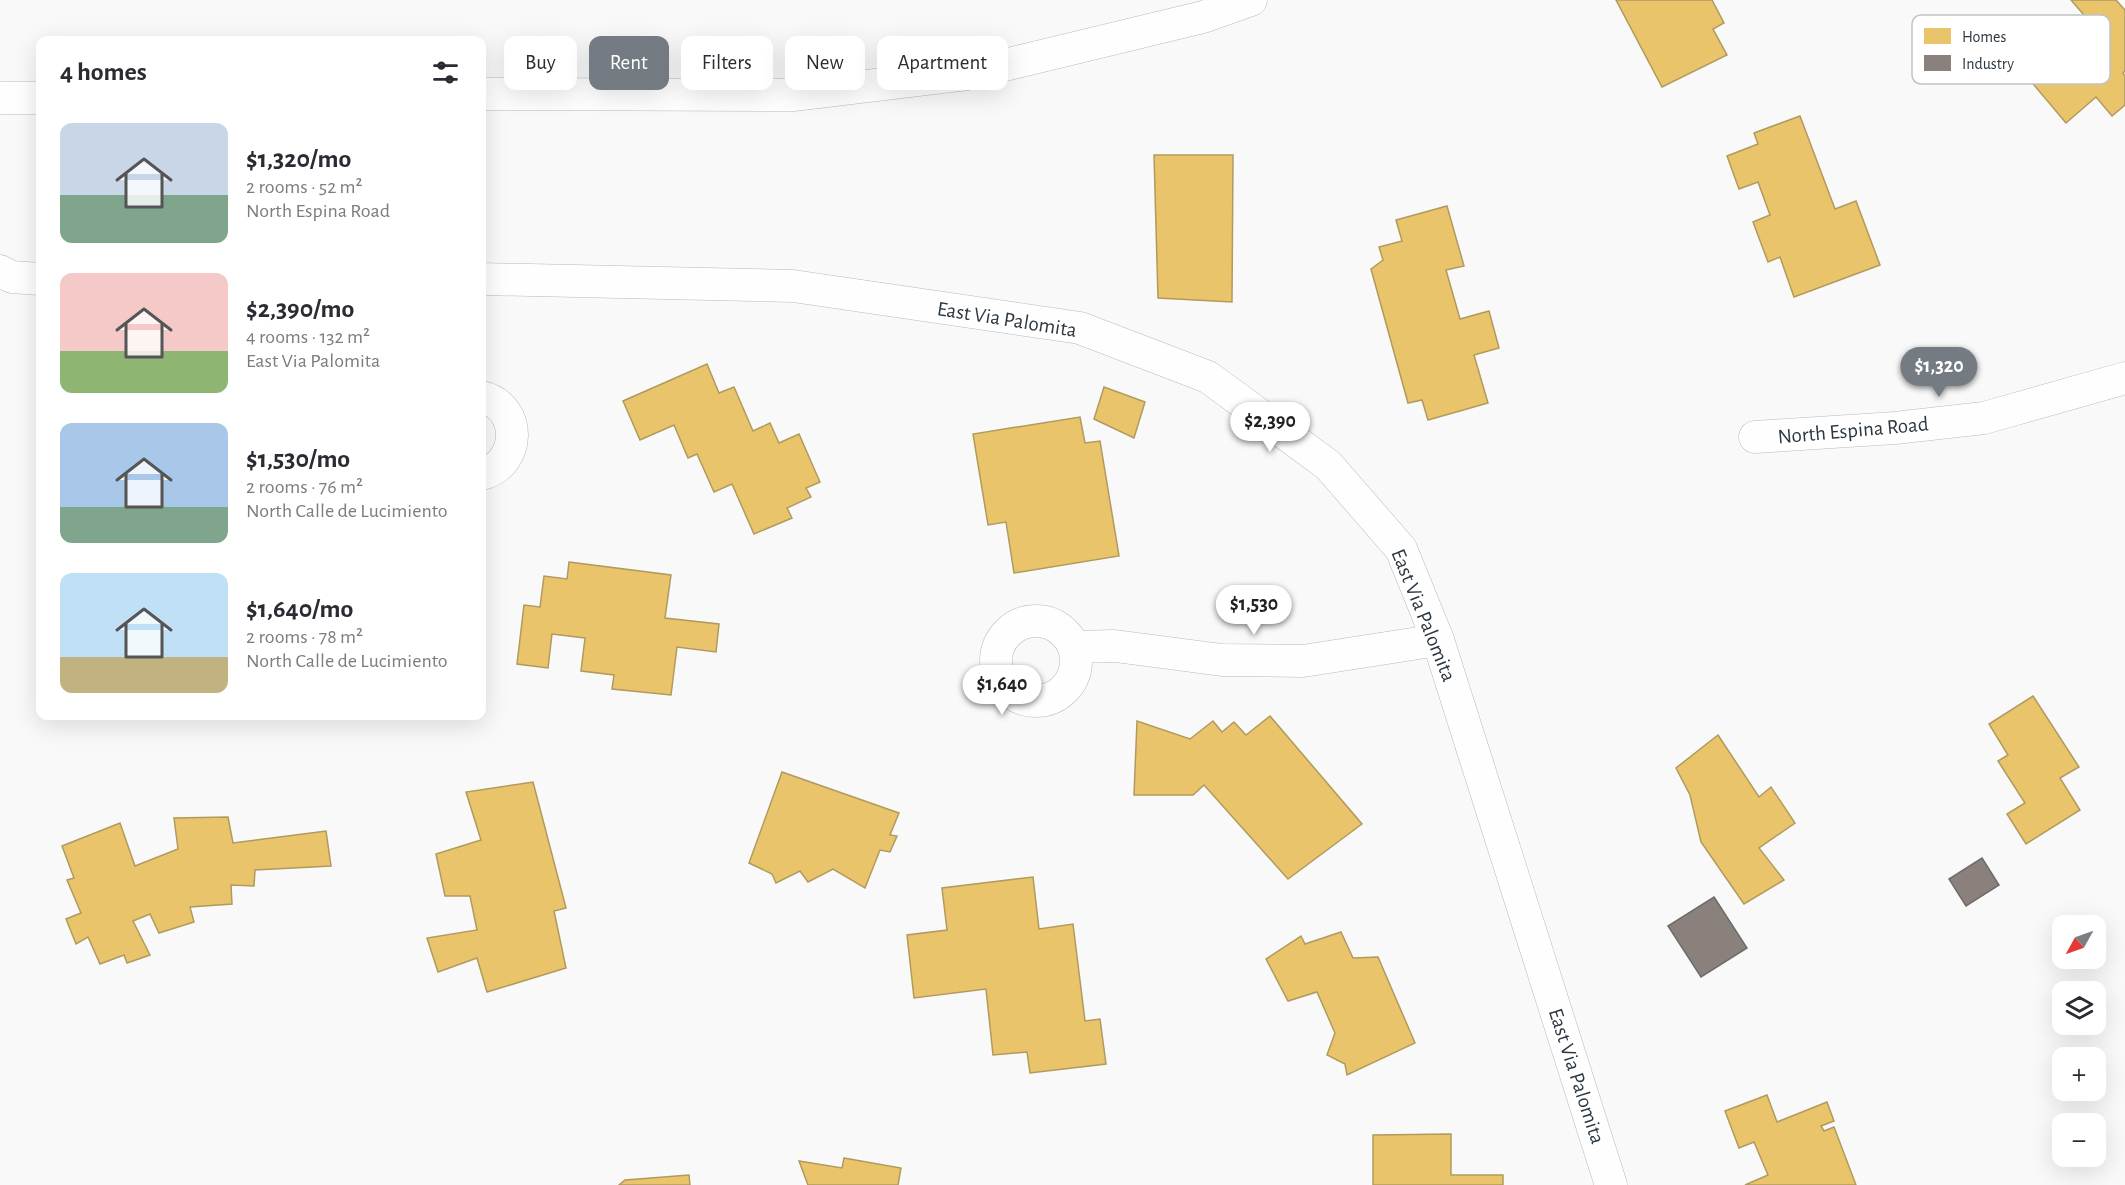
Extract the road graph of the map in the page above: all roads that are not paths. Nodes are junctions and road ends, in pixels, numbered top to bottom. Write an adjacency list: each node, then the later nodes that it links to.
1 (1251, 0): 2 (street)
2 (486, 94)
3 (0, 98): 4 (street)
4 (36, 98)
5 (0, 271): 6 (street)
6 (36, 279)
7 (486, 279): 12 (street, East Via Palomita)
8 (2125, 378): 10 (street, North Espina Road)
9 (486, 399): 11 (street)
10 (1755, 437)
11 (486, 473)
12 (1438, 640): 13 (street); 14 (street, East Via Palomita)
13 (1074, 647)
14 (1611, 1185)

